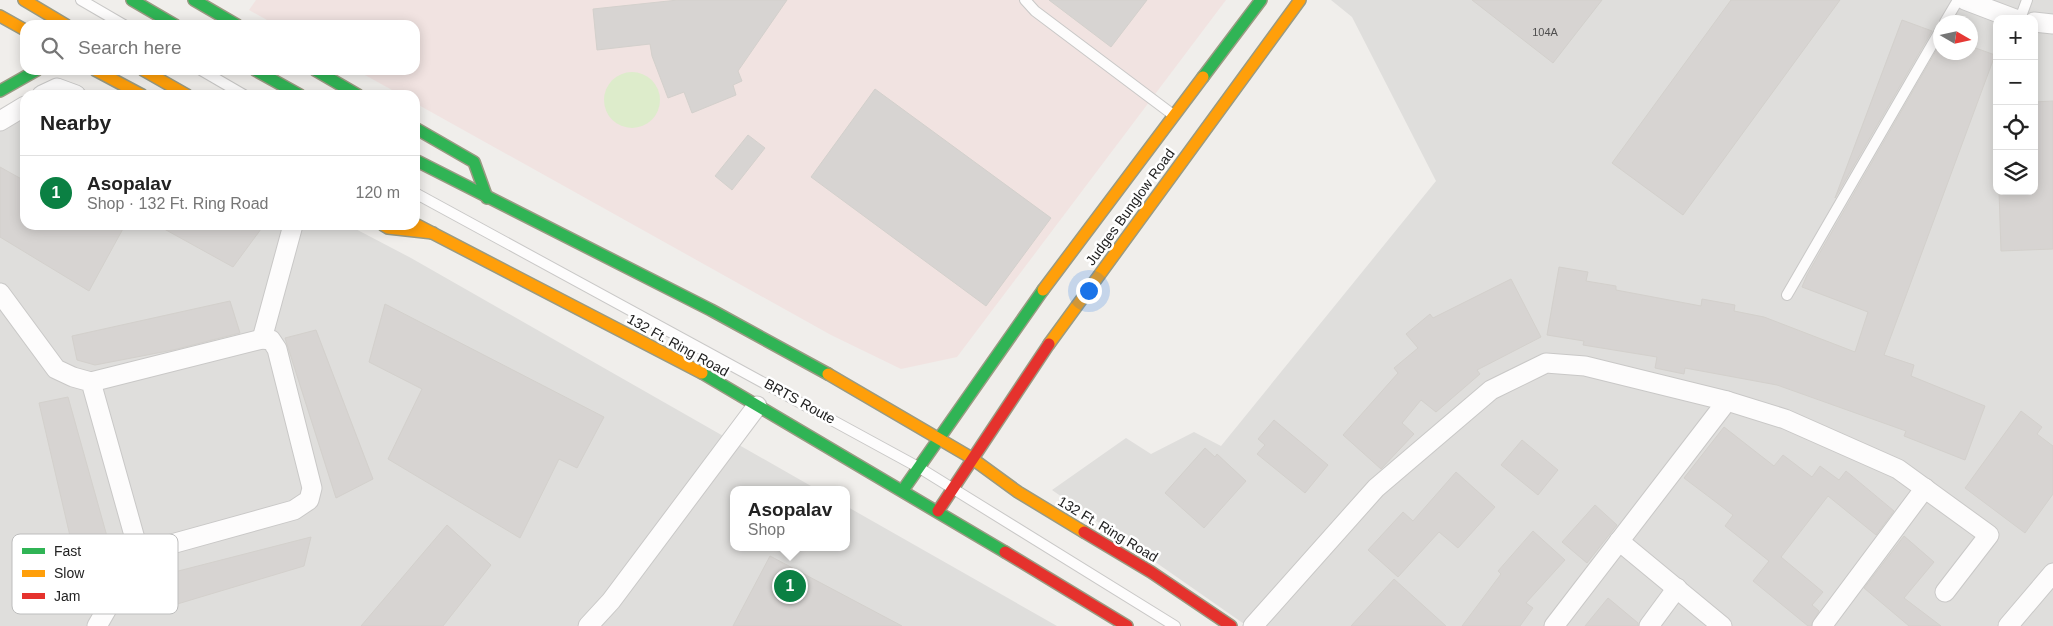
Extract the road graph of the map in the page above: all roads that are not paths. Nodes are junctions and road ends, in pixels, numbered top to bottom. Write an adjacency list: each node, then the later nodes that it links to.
1 (24, 0): 17 (main road)
2 (81, 0): 18 (lane)
3 (132, 0): 19 (main road)
4 (194, 0): 12 (main road)
5 (216, 0): 12 (main road)
6 (1025, 0): 38 (lane)
7 (1261, 0): 38 (main road, Judges Bunglow Road)
8 (1300, 0): 55 (main road, Judges Bunglow Road)
9 (1958, 0): 13 (lane)
10 (1965, 0): 14 (street)
11 (2027, 0): 15 (lane)
12 (205, 6): 20 (main road)
13 (1949, 15)
14 (2004, 15)
15 (2021, 15)
16 (0, 16): 23 (main road)
17 (58, 20)
18 (115, 20)
19 (166, 20)
20 (229, 20)
21 (2038, 22): 22 (street)
22 (2053, 24)
23 (20, 27)
24 (1933, 43): 49 (lane)
25 (28, 75): 36 (main road)
26 (104, 75): 31 (main road)
27 (152, 75): 32 (main road)
28 (210, 75): 33 (lane)
29 (264, 75): 34 (main road)
30 (324, 75): 35 (main road)
31 (133, 90)
32 (177, 90)
33 (235, 90)
34 (291, 90)
35 (349, 90)
36 (0, 91)
37 (20, 109): 39 (street)
38 (1175, 116): 54 (main road, Judges Bunglow Road)
39 (0, 121)
40 (420, 131): 43 (main road)
41 (420, 163): 43 (main road)
42 (420, 195): 56 (lane, BRTS Route)
43 (487, 198): 54 (main road)
44 (420, 227): 47 (main road, 132 Ft. Ring Road)
45 (292, 230): 50 (street)
46 (403, 230): 47 (main road)
47 (433, 234): 53 (main road, 132 Ft. Ring Road)
48 (0, 293): 51 (street)
49 (1787, 295)
50 (262, 339): 51 (street); 63 (street)
51 (91, 382): 61 (street)
52 (1727, 401): 58 (street); 62 (street); 73 (street)
53 (757, 406): 59 (main road, 132 Ft. Ring Road); 69 (street)
54 (938, 436): 55 (main road, 132 Ft. Ring Road); 56 (main road, Judges Bunglow Road)
55 (970, 457): 57 (main road, Judges Bunglow Road); 72 (main road, 132 Ft. Ring Road)
56 (918, 467): 57 (lane, BRTS Route); 59 (main road, Judges Bunglow Road)
57 (952, 488): 60 (main road, Judges Bunglow Road); 71 (lane, BRTS Route)
58 (1925, 488): 66 (street); 77 (street)
59 (903, 490): 60 (main road, 132 Ft. Ring Road)
60 (938, 511): 70 (main road)
61 (134, 534)
62 (1619, 541): 65 (street); 74 (street)
63 (178, 542)
64 (2053, 573): 78 (street)
65 (1677, 588): 75 (street); 76 (street)
66 (1945, 592)
67 (104, 614): 68 (street)
68 (97, 626)
69 (588, 626)
70 (1128, 626)
71 (1175, 626)
72 (1231, 626)
73 (1253, 626)
74 (1554, 626)
75 (1649, 626)
76 (1722, 626)
77 (1822, 626)
78 (2008, 626)

